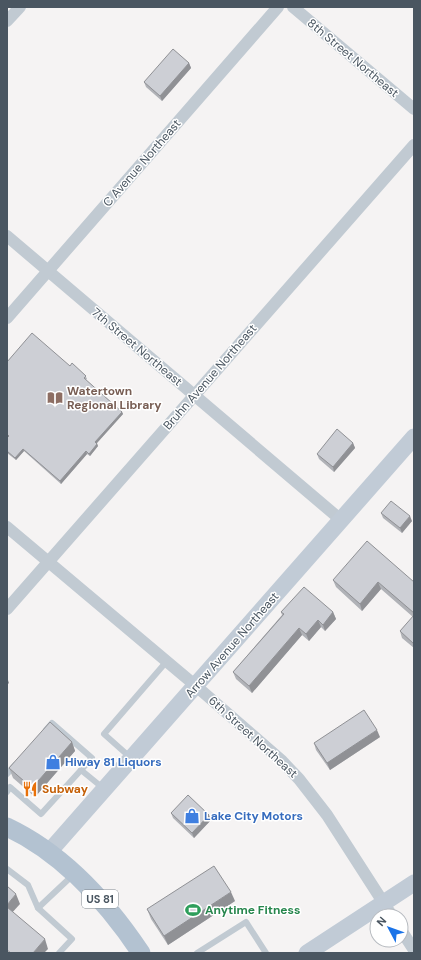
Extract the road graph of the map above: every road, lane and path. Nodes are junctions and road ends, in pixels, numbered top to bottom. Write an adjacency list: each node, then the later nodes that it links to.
1 (20, 7): 4 (street)
2 (278, 7): 8 (street, C Avenue Northeast)
3 (292, 7): 5 (street, 8th Street Northeast)
4 (7, 21)
5 (414, 109)
6 (414, 145): 10 (street, Bruhn Avenue Northeast)
7 (7, 236): 8 (street, 7th Street Northeast)
8 (48, 271): 9 (street, C Avenue Northeast); 10 (street, 7th Street Northeast)
9 (7, 318)
10 (194, 395): 12 (street, 7th Street Northeast); 14 (street, Bruhn Avenue Northeast)
11 (414, 437): 12 (street, Arrow Avenue Northeast)
12 (341, 520): 17 (street, Arrow Avenue Northeast)
13 (7, 527): 14 (street, 6th Street Northeast)
14 (48, 562): 15 (street, Bruhn Avenue Northeast); 16 (street, 6th Street Northeast)
15 (7, 609)
16 (167, 661): 17 (street, 6th Street Northeast); 20 (lane)
17 (196, 686): 20 (street, Arrow Avenue Northeast); 31 (street, 6th Street Northeast)
18 (42, 734): 21 (lane)
19 (22, 757): 22 (lane)
20 (132, 758): 24 (street, Arrow Avenue Northeast)
21 (81, 770): 23 (lane); 24 (lane)
22 (7, 774)
23 (8, 788)
24 (105, 790): 26 (street, Arrow Avenue Northeast)
25 (7, 827): 26 (main road, US 81)
26 (49, 852): 28 (main road, US 81)
27 (7, 869): 30 (lane)
28 (74, 873): 30 (lane); 34 (main road, US 81)
29 (414, 883): 32 (street)
30 (38, 908): 35 (lane)
31 (386, 908)
32 (389, 908)
33 (369, 920): 38 (street)
34 (137, 952)
35 (59, 953)
36 (198, 953): 37 (lane)
37 (266, 953)
38 (307, 953)

